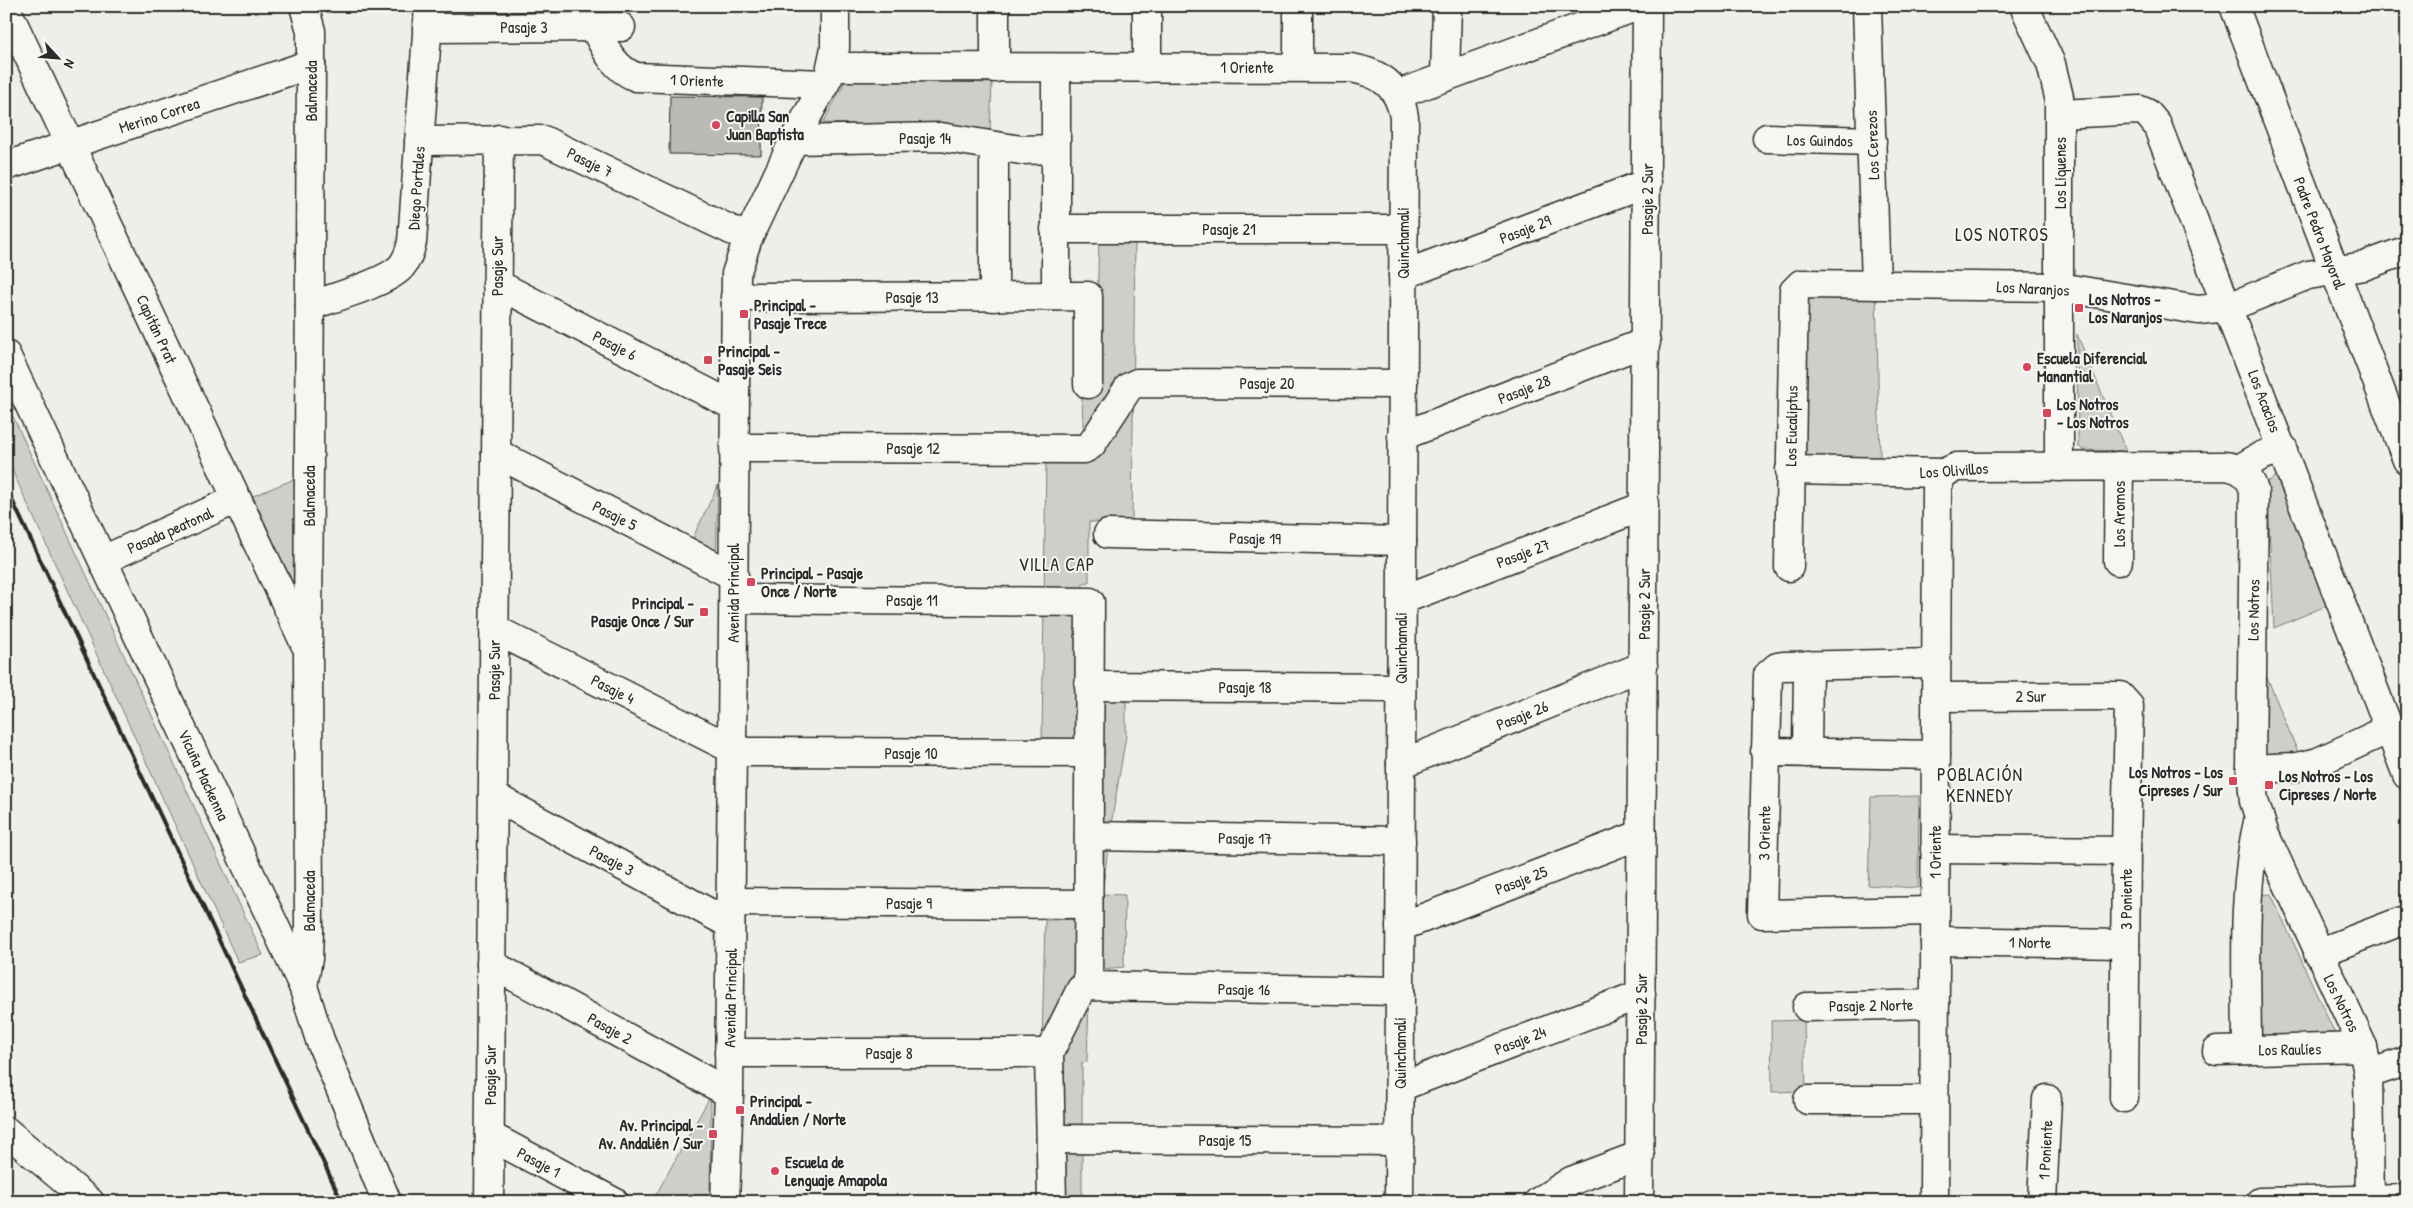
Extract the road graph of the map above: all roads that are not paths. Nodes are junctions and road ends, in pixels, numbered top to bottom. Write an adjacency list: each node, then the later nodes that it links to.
1 (304, 6): 17 (street, Balmaceda)
2 (835, 6): 22 (street, Avenida Principal)
3 (995, 6): 19 (street)
4 (1147, 6): 21 (street)
5 (1298, 6): 18 (street)
6 (1447, 6): 23 (street)
7 (1638, 6): 13 (street)
8 (1647, 6): 35 (street, Pasaje 2 Sur)
9 (1867, 6): 30 (street, Los Cerezos)
10 (2024, 6): 25 (street, Los Líquenes)
11 (2234, 6): 40 (street, Padre Pedro Mayoral)
12 (6, 8): 31 (street, Capitán Prat)
13 (1601, 13): 23 (street)
14 (428, 17): 15 (street, Pasaje 3); 29 (street, Diego Portales)
15 (594, 27): 16 (street, Pasaje 3); 22 (street, 1 Oriente)
16 (622, 27)
17 (311, 64): 31 (street, Merino Correa); 49 (street, Balmaceda)
18 (1298, 67): 21 (street, 1 Oriente); 24 (street, 1 Oriente)
19 (995, 68): 20 (street, 1 Oriente); 22 (street, 1 Oriente)
20 (1056, 68): 21 (street, 1 Oriente); 33 (street)
21 (1147, 68)
22 (828, 76): 28 (street, Avenida Principal)
23 (1445, 77): 24 (street)
24 (1399, 94): 37 (street, Quinchamalí)
25 (2060, 114): 45 (street, Los Líquenes); 50 (street, Los Acacios)
26 (1768, 138): 30 (street, Los Guindos)
27 (498, 139): 29 (street, Pasaje 7); 38 (street, Pasaje 7); 42 (street, Pasaje Sur)
28 (794, 140): 32 (street, Pasaje 14); 38 (street, Avenida Principal)
29 (419, 141): 49 (street, Diego Portales)
30 (1872, 141): 44 (street, Los Cerezos)
31 (70, 144): 34 (street, Merino Correa); 67 (street, Capitán Prat)
32 (994, 146): 33 (street, Pasaje 14); 46 (street)
33 (1055, 150): 36 (street)
34 (6, 166)
35 (1647, 182): 41 (street, Pasaje 29); 51 (street, Pasaje 2 Sur)
36 (1055, 229): 37 (street, Pasaje 21); 47 (street)
37 (1403, 229): 41 (street, Quinchamalí)
38 (748, 238): 48 (street, Avenida Principal)
39 (2407, 250): 40 (street, Los Naranjos)
40 (2335, 271): 50 (street, Los Naranjos); 61 (street, Padre Pedro Mayoral)
41 (1403, 275): 54 (street, Quinchamalí)
42 (497, 284): 55 (street, Pasaje 6); 60 (street, Pasaje Sur)
43 (1798, 285): 44 (street, Los Naranjos); 65 (street, Los Eucaliptus)
44 (1876, 285): 45 (street, Los Naranjos)
45 (2059, 287): 50 (street, Los Naranjos); 63 (street, Los Líquenes)
46 (994, 296): 47 (street, Pasaje 13); 48 (street, Pasaje 13)
47 (1056, 296): 53 (street, Pasaje 13)
48 (735, 297): 55 (street, Avenida Principal)
49 (310, 306): 77 (street, Balmaceda)
50 (2229, 307): 59 (street, Los Acacios)
51 (1646, 342): 56 (street, Pasaje 28); 68 (street, Pasaje 2 Sur)
52 (6, 355): 71 (street, Vicuña Mackenna)
53 (1088, 384)
54 (1402, 384): 56 (street, Quinchamalí); 57 (street, Pasaje 20)
55 (734, 406): 58 (street, Avenida Principal)
56 (1402, 436): 70 (street, Quinchamalí)
57 (1091, 445): 58 (street, Pasaje 12)
58 (734, 448): 74 (street, Avenida Principal)
59 (2283, 448): 64 (street); 85 (street, Los Acacios)
60 (496, 453): 74 (street, Pasaje 5); 76 (street, Pasaje Sur)
61 (2407, 460)
62 (2119, 466): 63 (street, Los Olivillos); 64 (street); 72 (street, Los Aromos)
63 (2059, 467): 66 (street, Los Olivillos)
64 (2239, 469): 92 (street, Los Notros)
65 (1790, 470): 66 (street, Los Olivillos); 73 (street, Los Eucaliptus)
66 (1943, 473): 78 (street, 1 Oriente)
67 (237, 499): 71 (street, Pasada peatonal); 77 (street, Capitán Prat)
68 (1644, 506): 75 (street, Pasaje 27); 80 (street, Pasaje 2 Sur)
69 (1108, 534): 70 (street, Pasaje 19)
70 (1402, 541): 75 (street, Quinchamalí)
71 (103, 560): 110 (street, Vicuña Mackenna)
72 (2118, 561)
73 (1789, 567)
74 (734, 588): 81 (street, Pasaje 11); 86 (street, Avenida Principal)
75 (1402, 600): 82 (street, Quinchamalí)
76 (494, 630): 86 (street, Pasaje 4); 94 (street, Pasaje Sur)
77 (308, 650): 110 (street, Balmaceda)
78 (1936, 663): 79 (street); 83 (street, 1 Oriente)
79 (1808, 665): 87 (street, 3 Oriente); 89 (street)
80 (1643, 666): 91 (street, Pasaje 26); 96 (street, Pasaje 2 Sur)
81 (1089, 686): 82 (street, Pasaje 18); 88 (street)
82 (1401, 688): 91 (street, Quinchamalí)
83 (1936, 697): 84 (street, 2 Sur); 90 (street, 1 Oriente)
84 (2126, 700): 100 (street, 3 Poniente)
85 (2390, 729): 92 (street); 93 (street, Los Acacios)
86 (732, 749): 88 (street, Pasaje 10); 103 (street, Avenida Principal)
87 (1765, 752): 89 (street); 102 (street, 3 Oriente)
88 (1089, 753): 97 (street)
89 (1808, 753): 90 (street)
90 (1936, 755): 99 (street, 1 Oriente)
91 (1401, 764): 98 (street, Quinchamalí)
92 (2251, 770): 95 (street, Los Notros)
93 (2407, 775)
94 (493, 796): 103 (street, Pasaje 3); 109 (street, Pasaje Sur)
95 (2259, 817): 108 (street, Los Notros); 117 (street, Los Notros)
96 (1642, 834): 105 (street, Pasaje 25); 113 (street, Pasaje 2 Sur)
97 (1089, 836): 98 (street, Pasaje 17); 101 (street)
98 (1400, 841): 105 (street, Quinchamalí)
99 (1935, 849): 100 (street); 102 (street, 1 Oriente)
100 (2126, 851): 107 (street, 3 Poniente)
101 (1088, 904): 103 (street, Pasaje 9); 111 (street)
102 (1935, 911): 106 (street, 1 Oriente)
103 (730, 913): 119 (street, Avenida Principal)
104 (2407, 919): 108 (street)
105 (1400, 926): 112 (street, Quinchamalí)
106 (1935, 941): 107 (street, 1 Norte); 114 (street, 1 Oriente)
107 (2126, 944): 125 (street, 3 Poniente)
108 (2318, 953): 116 (street, Los Notros)
109 (491, 964): 124 (street, Pasaje 2); 130 (street, Pasaje Sur)
110 (303, 986): 137 (street, Vicuña Mackenna)
111 (1088, 986): 112 (street, Pasaje 16); 120 (street)
112 (1400, 992): 123 (street, Quinchamalí)
113 (1641, 994): 123 (street, Pasaje 24); 133 (street, Pasaje 2 Sur)
114 (1935, 1004): 115 (street, Pasaje 2 Norte); 128 (street, 1 Oriente)
115 (1807, 1007)
116 (2363, 1047): 117 (street, Los Raulíes); 122 (street, Los Notros)
117 (2247, 1050): 118 (street, Los Raulíes)
118 (2217, 1051)
119 (729, 1053): 120 (street, Pasaje 8); 124 (street, Avenida Principal)
120 (1048, 1053): 131 (street)
121 (2407, 1061): 122 (street)
122 (2368, 1074): 135 (street, Los Notros)
123 (1400, 1087): 132 (street, Quinchamalí)
124 (728, 1093): 140 (street, Avenida Principal)
125 (2124, 1098)
126 (2047, 1099): 146 (street, 1 Poniente)
127 (1808, 1100): 128 (street)
128 (1934, 1100): 145 (street, 1 Oriente)
129 (6, 1131): 136 (street)
130 (490, 1136): 138 (street, Pasaje Sur); 139 (street, Pasaje 1)
131 (1051, 1139): 132 (street, Pasaje 15); 141 (street)
132 (1400, 1141): 142 (street, Quinchamalí)
133 (1640, 1155): 143 (street); 144 (street, Pasaje 2 Sur)
134 (2407, 1199): 135 (street)
135 (2370, 1200): 147 (street)
136 (90, 1202)
137 (387, 1202)
138 (489, 1202)
139 (614, 1202)
140 (725, 1202)
141 (1052, 1202)
142 (1399, 1202)
143 (1538, 1202)
144 (1639, 1202)
145 (1934, 1202)
146 (2042, 1202)
147 (2260, 1202)

